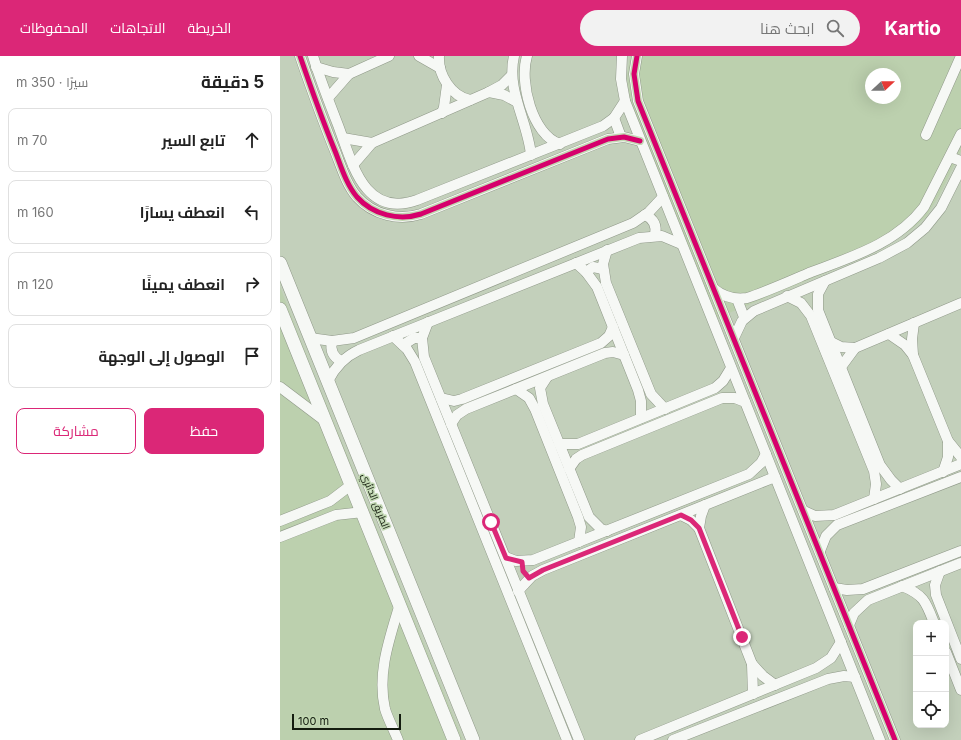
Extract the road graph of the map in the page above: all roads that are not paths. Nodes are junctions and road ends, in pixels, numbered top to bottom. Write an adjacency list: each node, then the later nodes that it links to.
1 (300, 56): 24 (street)
2 (313, 56): 11 (street)
3 (389, 56): 13 (street)
4 (419, 56): 12 (street)
5 (439, 56): 12 (street)
6 (514, 56): 14 (street)
7 (527, 56): 25 (street)
8 (622, 56): 19 (street)
9 (637, 56): 48 (street)
10 (961, 56): 27 (street)
11 (316, 68): 13 (street); 17 (street)
12 (440, 68): 15 (street)
13 (349, 74): 17 (street)
14 (512, 75): 16 (street); 20 (street)
15 (447, 85): 18 (street); 21 (street)
16 (489, 92): 18 (street); 20 (street)
17 (328, 98): 23 (street)
18 (470, 100): 21 (street)
19 (625, 101): 22 (street); 31 (street)
20 (517, 102): 30 (street)
21 (442, 113): 32 (street)
22 (614, 118): 28 (street); 33 (street)
23 (339, 128): 24 (street); 29 (street)
24 (327, 132): 40 (street)
25 (544, 134): 30 (street); 33 (street)
26 (961, 134): 35 (street)
27 (926, 135)
28 (621, 137): 31 (street); 40 (street)
29 (343, 138): 32 (street); 37 (street)
30 (529, 139): 34 (street)
31 (640, 141): 41 (street)
32 (372, 143): 37 (street)
33 (560, 144): 34 (street)
34 (531, 155): 39 (street)
35 (950, 157): 36 (street); 55 (street)
36 (961, 161)
37 (353, 166): 39 (street)
38 (961, 168): 52 (street)
39 (478, 176): 40 (street)
40 (483, 189)
41 (663, 197): 42 (street); 44 (street)
42 (645, 215): 43 (street); 56 (street)
43 (655, 235): 44 (street); 45 (street)
44 (681, 244): 50 (street)
45 (608, 250): 47 (street); 49 (street)
46 (280, 263): 66 (main road, الطريق الدائري)
47 (576, 263): 51 (street); 59 (street)
48 (705, 265): 50 (street); 53 (street)
49 (603, 269): 51 (street); 86 (street)
50 (692, 271): 78 (street)
51 (586, 272): 63 (street)
52 (825, 281): 54 (street); 70 (street)
53 (714, 289): 55 (street); 68 (street)
54 (787, 296): 60 (street); 116 (street)
55 (737, 299): 60 (street)
56 (445, 300): 59 (street); 69 (street)
57 (958, 307): 62 (street)
58 (280, 309): 96 (main road, الطريق الدائري)
59 (450, 313): 61 (street)
60 (744, 317): 68 (street)
61 (428, 322): 65 (street); 67 (street)
62 (914, 323): 64 (street); 76 (street)
63 (613, 327): 71 (street); 75 (street)
64 (889, 334): 73 (street); 76 (street)
65 (393, 336): 72 (street); 77 (street)
66 (310, 338): 69 (street); 81 (main road, الطريق الدائري)
67 (422, 338): 72 (street); 87 (street)
68 (734, 338): 98 (street)
69 (332, 341): 77 (street)
70 (831, 342): 73 (street); 79 (street)
71 (601, 343): 74 (street); 91 (street)
72 (403, 345): 121 (street)
73 (855, 348): 79 (street)
74 (605, 354): 75 (street); 80 (street)
75 (624, 355): 89 (street)
76 (913, 355): 100 (street)
77 (341, 361): 81 (street)
78 (731, 368): 82 (street); 92 (street)
79 (841, 368): 114 (street)
80 (547, 377): 84 (street); 85 (street)
81 (328, 381): 159 (main road, الطريق الدائري)
82 (718, 386): 90 (street); 93 (street)
83 (280, 387): 96 (street)
84 (516, 389): 88 (street); 94 (street)
85 (540, 393): 88 (street); 101 (street)
86 (651, 394): 89 (street); 93 (street)
87 (441, 398): 91 (street); 97 (street)
88 (528, 398): 123 (street)
89 (640, 398): 95 (street)
90 (722, 398): 92 (street); 104 (street)
91 (455, 401): 94 (street)
92 (745, 402): 99 (street)
93 (665, 409): 95 (street)
94 (460, 412): 97 (street)
95 (641, 418): 101 (street)
96 (326, 422): 112 (main road, الطريق الدائري)
97 (452, 424): 118 (street)
98 (771, 430): 99 (street); 119 (street)
99 (758, 435): 102 (street)
100 (948, 440): 103 (street); 107 (street)
101 (564, 444): 104 (street); 106 (street)
102 (766, 454): 108 (street); 109 (street)
103 (961, 457)
104 (577, 458): 106 (street)
105 (961, 464): 107 (street)
106 (569, 469): 123 (street)
107 (943, 472): 111 (street)
108 (749, 474): 113 (street); 127 (street)
109 (775, 477): 113 (street); 149 (street)
110 (961, 477): 115 (street)
111 (915, 483): 114 (street); 115 (street)
112 (351, 485): 120 (main road, الطريق الدائري); 125 (street)
113 (754, 486): 117 (street)
114 (900, 488): 116 (street)
115 (919, 493): 124 (street)
116 (874, 499): 124 (street)
117 (705, 505): 122 (street); 126 (street)
118 (486, 510): 121 (street); 132 (street)
119 (804, 511): 124 (street); 130 (street)
120 (363, 512): 128 (street); 144 (main road, الطريق الدائري)
121 (476, 514): 167 (street)
122 (681, 515): 126 (street); 136 (street)
123 (585, 520): 127 (street); 129 (street)
124 (835, 520): 130 (street)
125 (280, 521)
126 (699, 528): 152 (street)
127 (607, 531): 129 (street)
128 (280, 537)
129 (579, 542): 133 (street)
130 (820, 551): 138 (street)
131 (961, 551): 139 (street)
132 (506, 558): 133 (street); 140 (street)
133 (522, 562): 136 (street)
134 (961, 563): 135 (street)
135 (940, 571): 137 (street); 141 (street)
136 (529, 578): 140 (street)
137 (902, 586): 142 (street); 143 (street)
138 (834, 588): 139 (street); 146 (street)
139 (863, 589): 143 (street)
140 (518, 590): 168 (street)
141 (935, 592): 142 (street); 147 (street)
142 (922, 597): 145 (street)
143 (868, 600): 146 (street)
144 (399, 606): 160 (main road, الطريق الدائري); 165 (street)
145 (933, 620)
146 (849, 625): 171 (street)
147 (950, 632): 148 (street); 151 (street)
148 (961, 632)
149 (841, 642): 153 (street); 154 (street)
150 (948, 656): 157 (street)
151 (961, 659)
152 (752, 664): 156 (street); 158 (street)
153 (824, 664): 155 (street); 156 (street)
154 (855, 677): 155 (street); 164 (street)
155 (828, 679): 163 (street)
156 (775, 685): 158 (street)
157 (961, 690)
158 (753, 694): 169 (street)
159 (456, 700): 160 (main road); 161 (main road, الطريق الدائري)
160 (439, 704): 162 (main road, الطريق الدائري)
161 (467, 725): 162 (main road); 166 (main road, الطريق الدائري)
162 (452, 736)
163 (688, 737): 170 (street)
164 (876, 737)
165 (398, 740)
166 (472, 740)
167 (567, 740)
168 (579, 740)
169 (640, 740)
170 (673, 740)
171 (895, 740)

